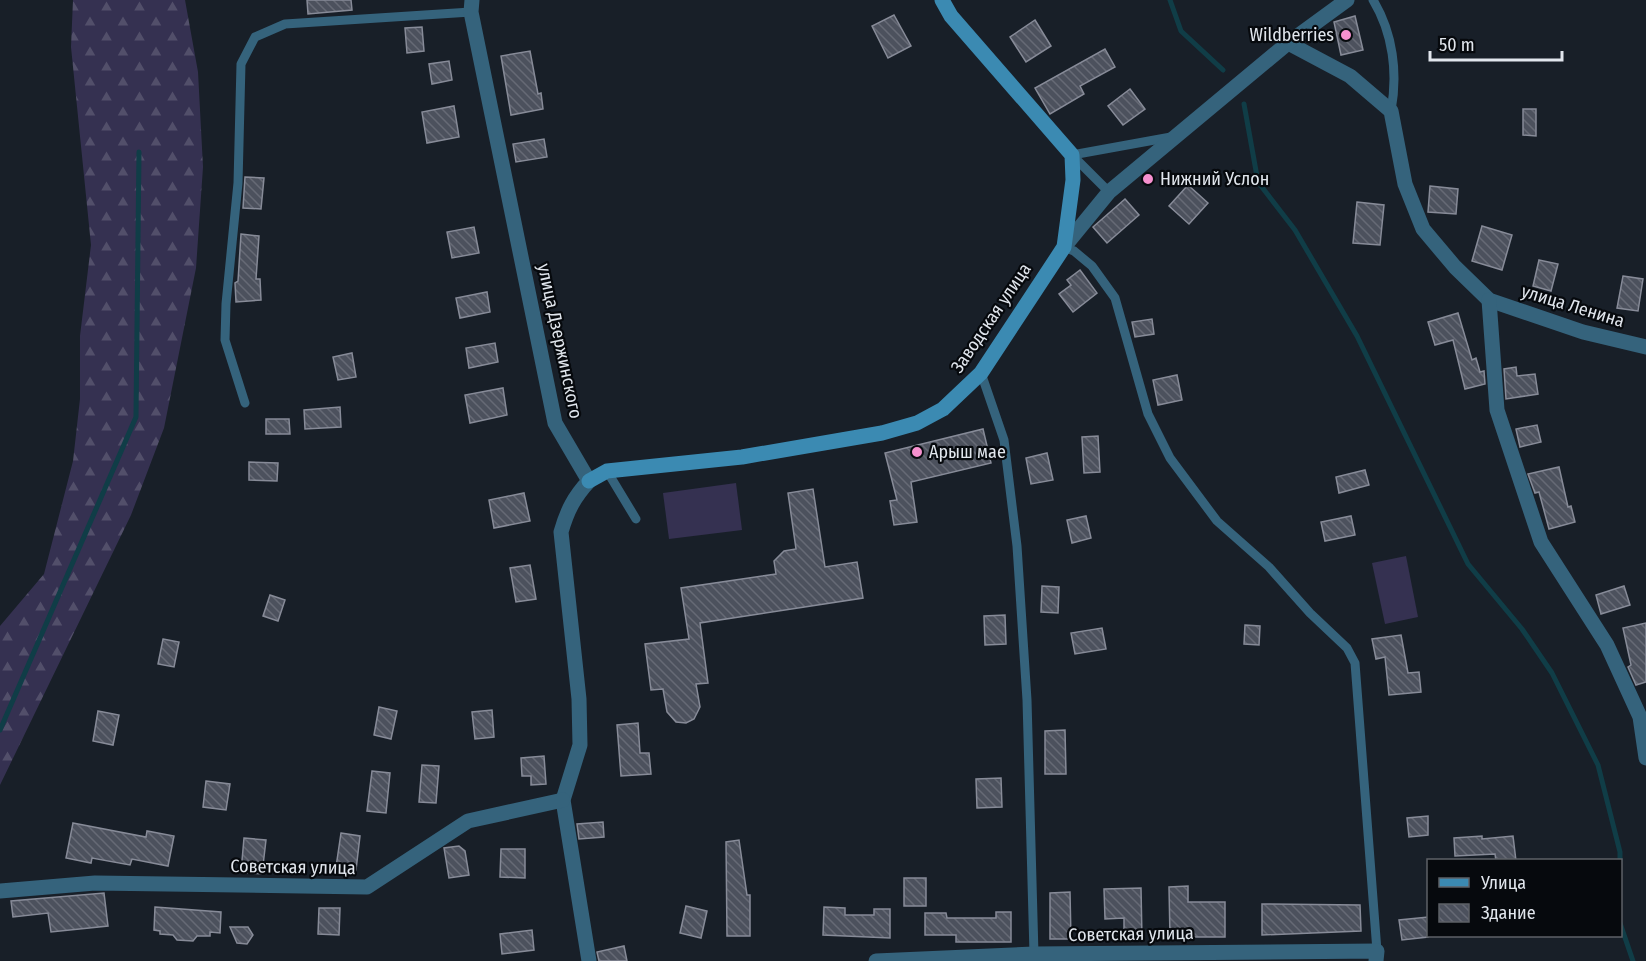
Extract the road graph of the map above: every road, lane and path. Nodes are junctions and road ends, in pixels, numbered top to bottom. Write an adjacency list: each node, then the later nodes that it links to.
1 (942, 0): 8 (street)
2 (1347, 0): 5 (street)
3 (1373, 0): 6 (lane)
4 (472, 6): 14 (lane); 16 (street, улица Дзержинского)
5 (1288, 43): 6 (street); 7 (street)
6 (1391, 111): 11 (street)
7 (1174, 136): 8 (lane); 9 (street)
8 (1072, 155): 9 (lane); 10 (street, Заводская улица)
9 (1109, 192): 10 (street)
10 (1064, 247): 13 (street, Заводская улица); 22 (lane)
11 (1489, 300): 12 (street, улица Ленина); 18 (street)
12 (1646, 347)
13 (981, 373): 15 (street, Заводская улица); 21 (lane)
14 (245, 403)
15 (607, 471): 16 (street, Заводская улица); 17 (lane)
16 (589, 481): 19 (street)
17 (636, 519)
18 (1646, 758)
19 (563, 800): 20 (street, Советская улица); 23 (street)
20 (0, 891)
21 (1034, 954): 22 (street, Советская улица); 24 (street, Советская улица)
22 (1376, 956)
23 (589, 961)
24 (876, 961)

